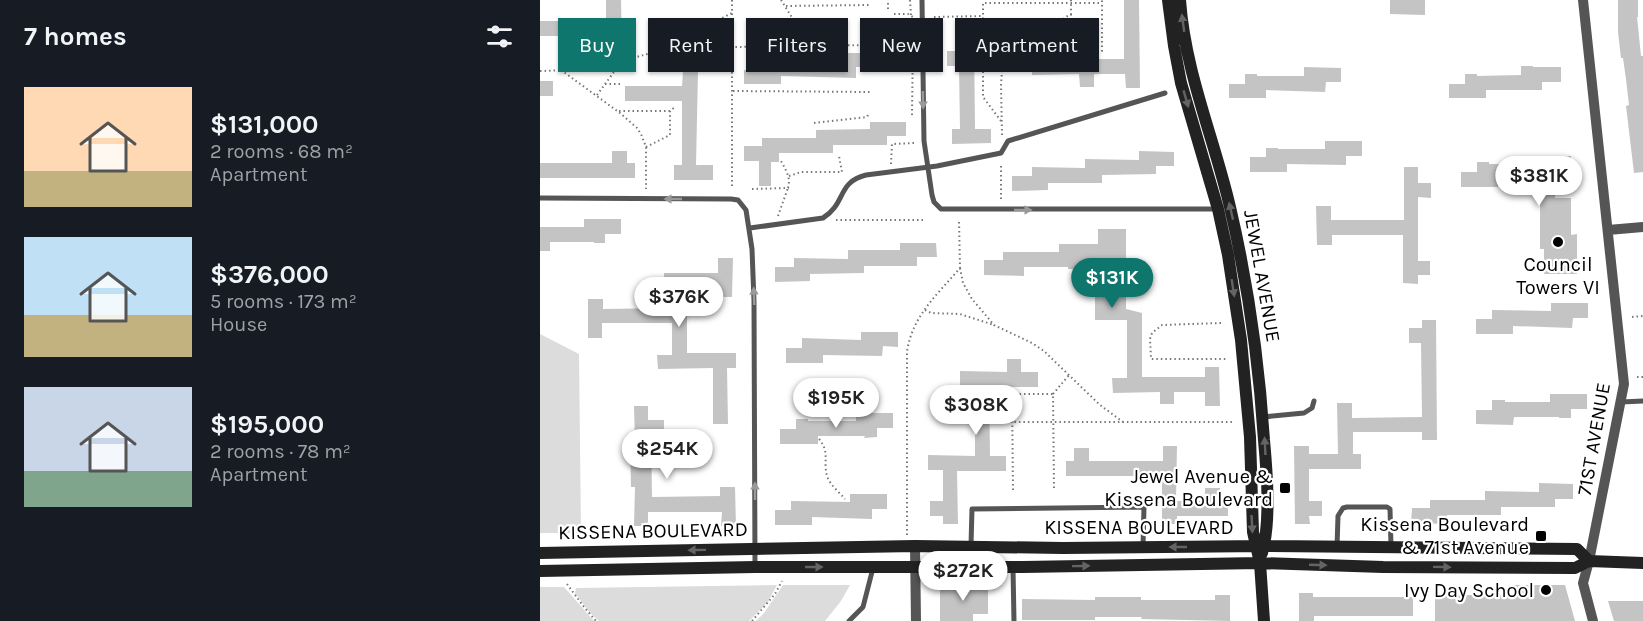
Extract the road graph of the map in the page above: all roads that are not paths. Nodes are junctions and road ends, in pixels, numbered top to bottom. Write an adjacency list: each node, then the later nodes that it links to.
1 (922, 0): 6 (lane, one-way to 6)
2 (1168, 0): 8 (main road, JEWEL AVENUE, one-way to 8)
3 (1180, 0): 15 (main road, JEWEL AVENUE, one-way to 3)
4 (1583, 0): 11 (street, 71ST AVENUE)
5 (1166, 93): 6 (lane)
6 (927, 168): 8 (lane, one-way to 8); 10 (lane)
7 (540, 198): 10 (lane, one-way to 7)
8 (1218, 209): 17 (main road, JEWEL AVENUE, one-way to 17)
9 (1643, 226): 11 (street)
10 (750, 228): 22 (lane, one-way to 10)
11 (1608, 230): 14 (street, 71ST AVENUE)
12 (1314, 401): 15 (lane)
13 (1643, 401): 14 (lane)
14 (1621, 402): 25 (street, 71ST AVENUE)
15 (1263, 417): 17 (main road, JEWEL AVENUE, one-way to 15)
16 (915, 546): 18 (main road, KISSENA BOULEVARD); 22 (main road, KISSENA BOULEVARD); 28 (street)
17 (1260, 546): 19 (main road, KISSENA BOULEVARD, one-way to 19); 20 (main road, KISSENA BOULEVARD); 26 (main road, JEWEL AVENUE)
18 (971, 547): 19 (main road, KISSENA BOULEVARD); 19 (lane)
19 (1143, 547)
20 (1338, 547): 21 (main road, KISSENA BOULEVARD); 21 (lane)
21 (1390, 547): 25 (main road, KISSENA BOULEVARD)
22 (755, 549): 23 (main road, KISSENA BOULEVARD, one-way to 23); 29 (lane)
23 (600, 552): 24 (main road, KISSENA BOULEVARD); 33 (lane)
24 (540, 553)
25 (1589, 561): 26 (main road, KISSENA BOULEVARD, one-way to 25); 27 (main road, KISSENA BOULEVARD); 38 (street, 71ST AVENUE)
26 (1260, 563): 31 (main road, KISSENA BOULEVARD, one-way to 26); 37 (main road, JEWEL AVENUE)
27 (1643, 563)
28 (916, 566): 30 (main road, KISSENA BOULEVARD); 31 (main road, KISSENA BOULEVARD); 35 (street)
29 (755, 567): 30 (main road, KISSENA BOULEVARD, one-way to 30); 33 (main road, KISSENA BOULEVARD)
30 (874, 567): 34 (lane)
31 (1013, 567): 36 (lane)
32 (540, 571): 33 (main road, KISSENA BOULEVARD)
33 (600, 571)
34 (849, 621)
35 (916, 621)
36 (1014, 621)
37 (1264, 621)
38 (1593, 621)

